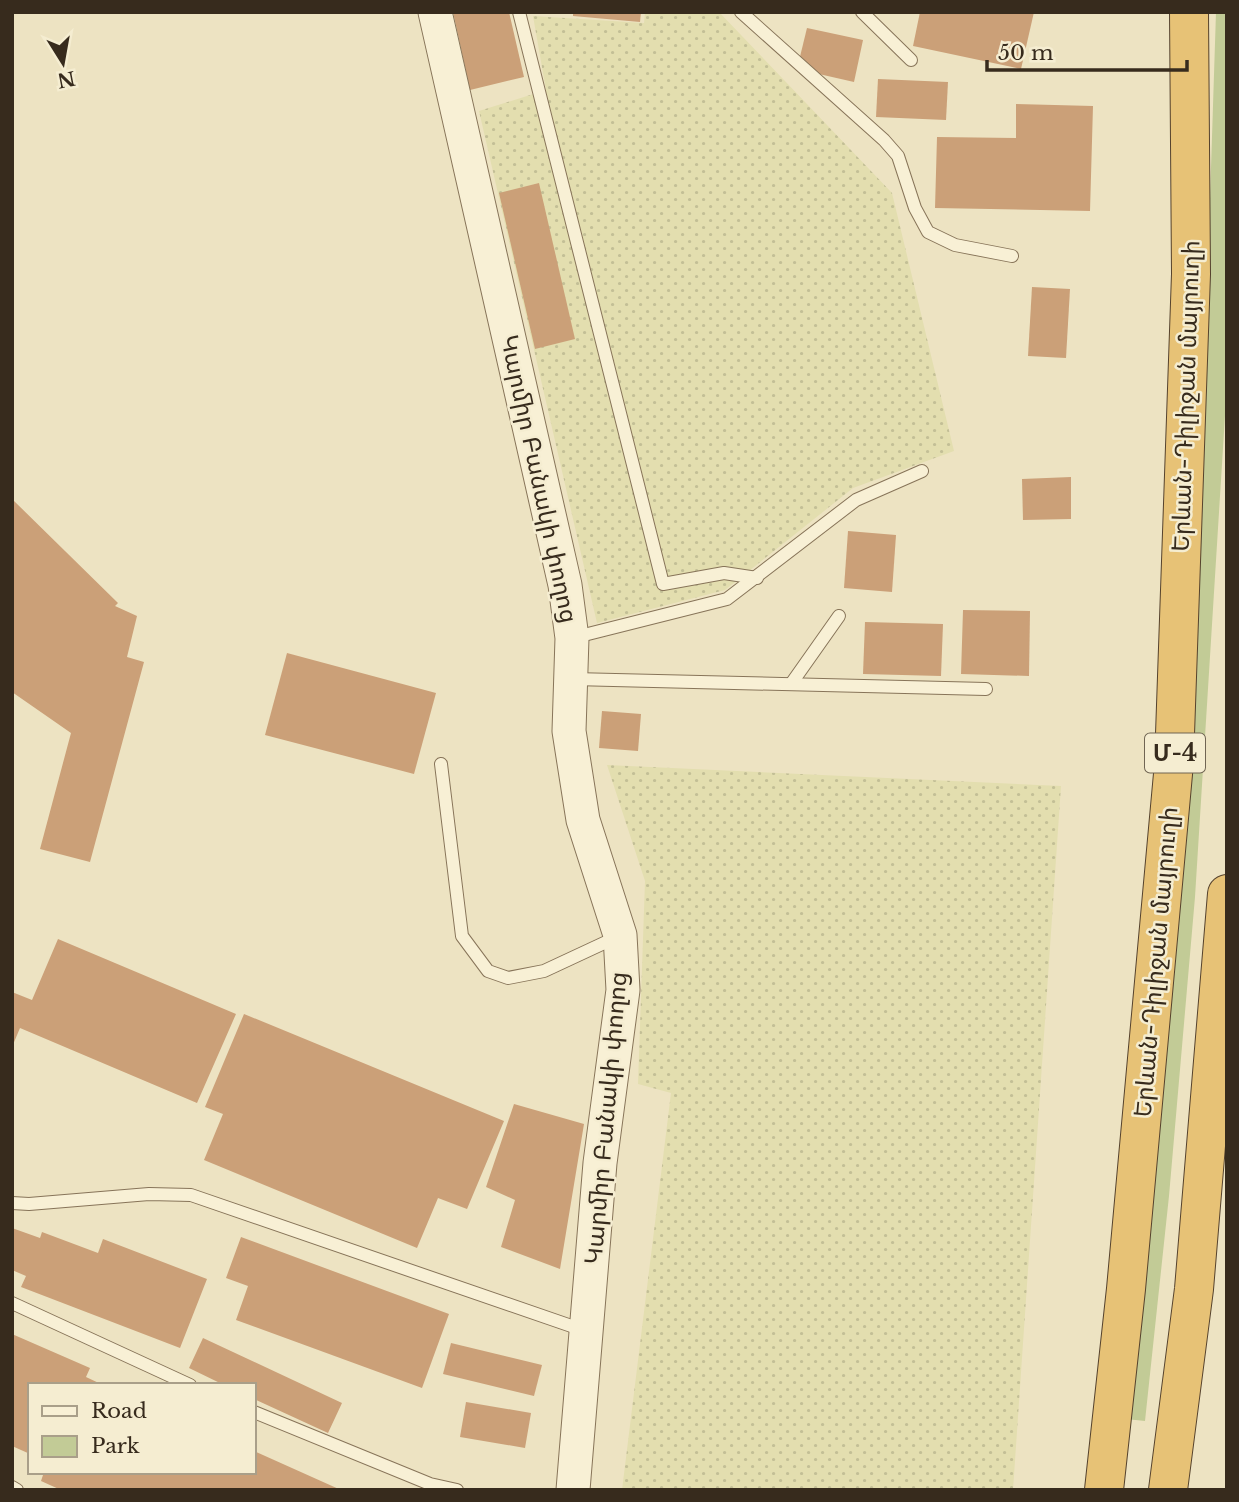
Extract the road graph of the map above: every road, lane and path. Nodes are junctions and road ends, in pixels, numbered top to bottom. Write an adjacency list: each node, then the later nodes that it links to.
1 (435, 12): 11 (street, Կարմիր Բանակի փողոց)
2 (519, 12): 9 (lane)
3 (741, 12): 7 (lane)
4 (862, 12): 6 (lane)
5 (1189, 12): 27 (highway, Երևան-Դիլիջան մայրուղի / Մ-4)
6 (911, 60)
7 (1012, 256)
8 (922, 471): 9 (lane)
9 (757, 578): 11 (lane)
10 (839, 616): 13 (lane)
11 (572, 638): 12 (street, Կարմիր Բանակի փողոց)
12 (573, 679): 13 (lane); 17 (street, Կարմիր Բանակի փողոց)
13 (790, 684): 14 (lane)
14 (986, 689)
15 (441, 764): 17 (lane)
16 (1227, 894): 28 (highway)
17 (620, 935): 20 (street, Կարմիր Բանակի փողոց)
18 (12, 1203): 20 (lane)
19 (12, 1303): 21 (lane)
20 (587, 1331): 26 (street, Կարմիր Բանակի փողոց)
21 (186, 1383)
22 (256, 1413): 25 (lane)
23 (12, 1487): 24 (lane)
24 (17, 1490)
25 (457, 1490)
26 (573, 1490)
27 (1104, 1490)
28 (1168, 1490)

